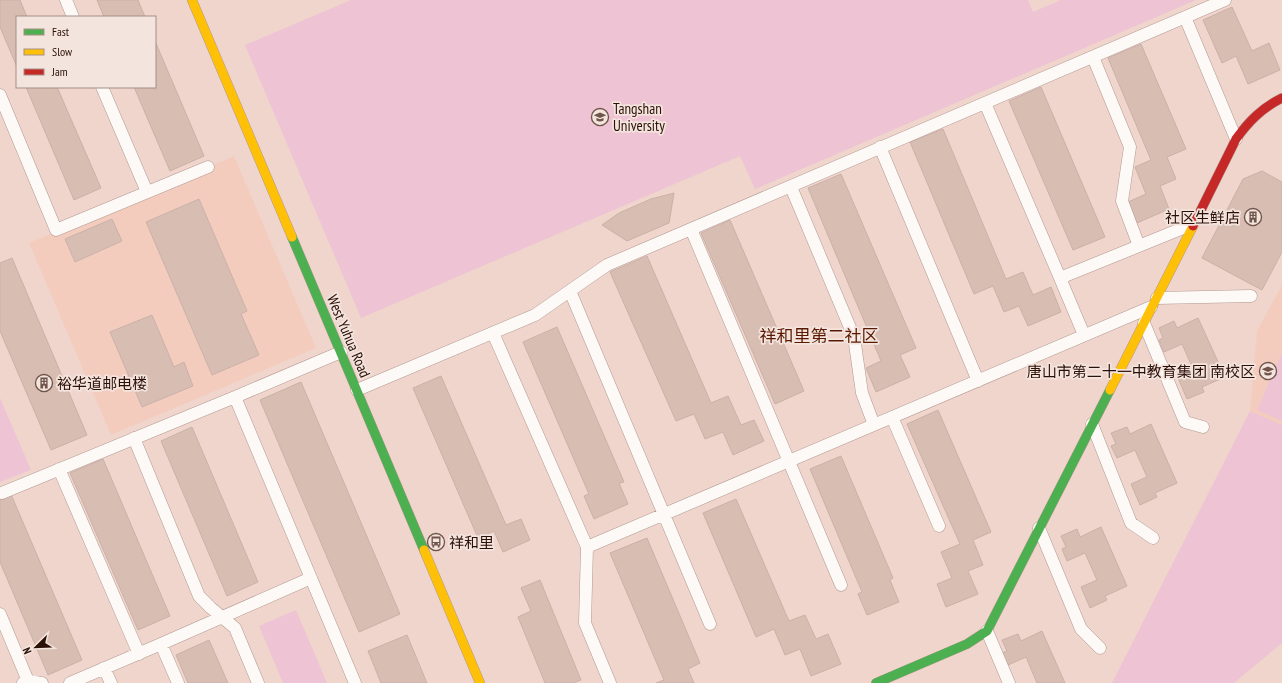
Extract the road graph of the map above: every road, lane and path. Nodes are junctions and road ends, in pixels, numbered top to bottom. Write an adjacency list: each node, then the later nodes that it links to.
1 (66, 0): 4 (lane)
2 (192, 0): 26 (street, West Yuhua Road)
3 (1225, 0): 5 (lane)
4 (73, 16)
5 (1185, 17): 6 (lane); 11 (lane)
6 (1093, 57): 10 (lane); 18 (lane)
7 (102, 88): 15 (lane)
8 (0, 94): 15 (lane)
9 (1282, 98): 11 (street)
10 (985, 102): 12 (lane); 19 (lane)
11 (1236, 139): 16 (street)
12 (880, 148): 14 (lane); 27 (lane)
13 (208, 167): 15 (lane)
14 (791, 187): 17 (lane); 32 (lane)
15 (147, 192)
16 (1194, 223): 18 (lane); 22 (street)
17 (691, 229): 20 (lane); 35 (lane)
18 (1139, 246): 19 (lane)
19 (1060, 278): 25 (lane)
20 (570, 291): 24 (lane); 38 (lane)
21 (1251, 296): 22 (lane)
22 (1155, 302): 23 (street); 25 (lane)
23 (1144, 323): 31 (street); 33 (lane)
24 (493, 333): 28 (lane); 42 (lane)
25 (1084, 335): 27 (lane)
26 (341, 352): 28 (street, West Yuhua Road); 29 (lane)
27 (978, 381): 30 (lane)
28 (356, 390): 61 (street, West Yuhua Road)
29 (235, 397): 34 (lane); 43 (lane)
30 (892, 417): 32 (lane); 39 (lane)
31 (1092, 424): 40 (street); 41 (lane)
32 (874, 425): 35 (lane)
33 (1203, 427)
34 (134, 438): 36 (lane); 46 (lane)
35 (789, 461): 38 (lane); 44 (lane)
36 (60, 469): 37 (lane); 51 (lane)
37 (2, 492)
38 (664, 515): 42 (lane); 47 (lane)
39 (939, 526)
40 (1039, 528): 48 (street); 50 (lane)
41 (1153, 538)
42 (587, 547): 62 (lane)
43 (311, 578): 46 (lane); 60 (lane)
44 (841, 586)
45 (0, 614): 54 (lane)
46 (222, 617): 49 (lane); 59 (lane)
47 (710, 624)
48 (987, 631): 53 (street); 65 (lane)
49 (161, 644): 51 (lane); 58 (lane)
50 (1100, 648)
51 (139, 654): 52 (lane)
52 (104, 668): 56 (lane); 57 (lane)
53 (907, 670): 63 (street); 64 (lane)
54 (26, 682): 55 (lane)
55 (42, 683)
56 (70, 683)
57 (111, 683)
58 (178, 683)
59 (258, 683)
60 (355, 683)
61 (480, 683)
62 (610, 683)
63 (876, 683)
64 (912, 683)
65 (1009, 683)

